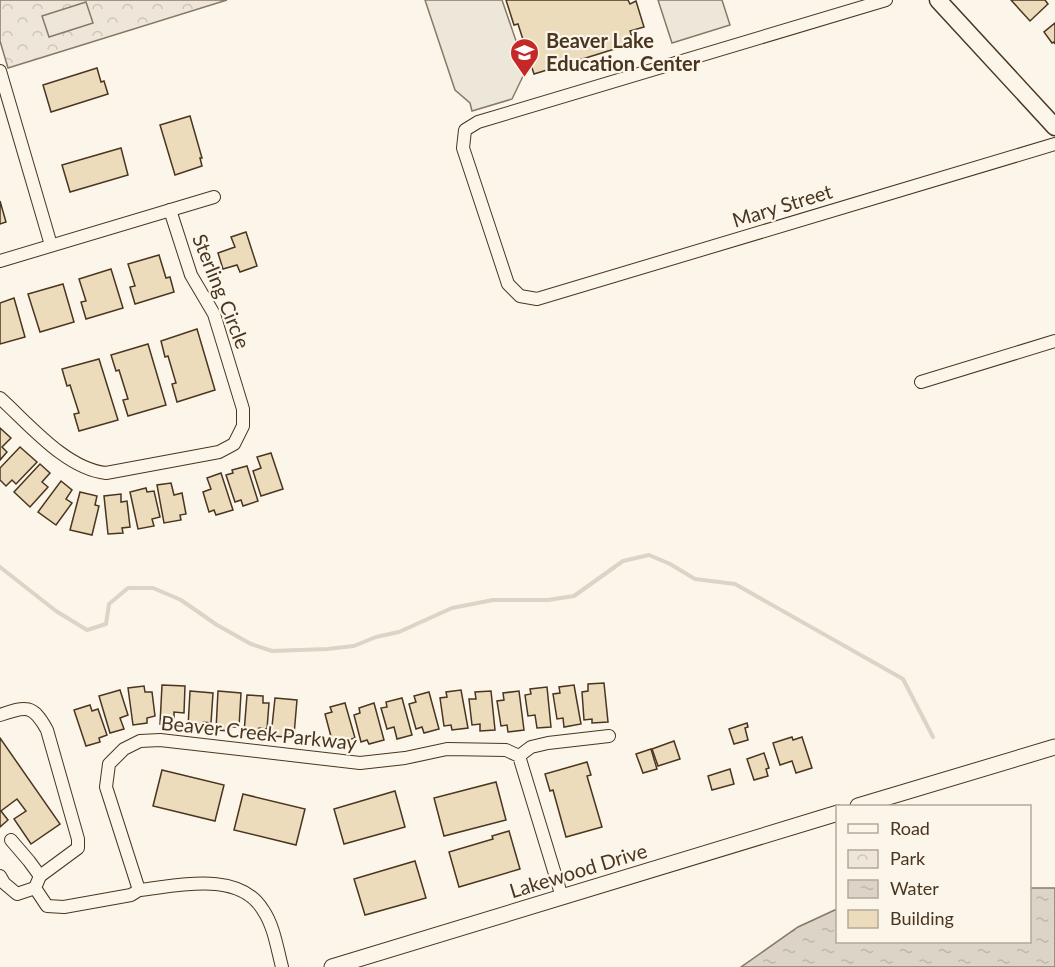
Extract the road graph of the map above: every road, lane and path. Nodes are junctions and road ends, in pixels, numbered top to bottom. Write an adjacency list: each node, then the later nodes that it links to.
1 (886, 0): 5 (street, Mary Street)
2 (938, 0): 4 (main road)
3 (0, 71): 8 (street)
4 (1055, 127)
5 (1055, 144)
6 (214, 197): 7 (street)
7 (170, 210): 8 (street); 12 (street, Sterling Circle)
8 (51, 245): 9 (street)
9 (0, 261)
10 (1055, 341): 11 (street)
11 (921, 382)
12 (0, 398)
13 (0, 715): 21 (street)
14 (609, 736): 16 (street)
15 (1055, 747): 17 (street)
16 (519, 756): 23 (street, Beaver Creek Parkway); 24 (street)
17 (865, 805)
18 (836, 813): 24 (street, Lakewood Drive)
19 (11, 840): 21 (street)
20 (0, 876): 22 (street)
21 (40, 876): 22 (street)
22 (35, 888): 23 (street)
23 (139, 890): 25 (street)
24 (562, 897): 26 (street, Lakewood Drive)
25 (282, 967)
26 (332, 967)

